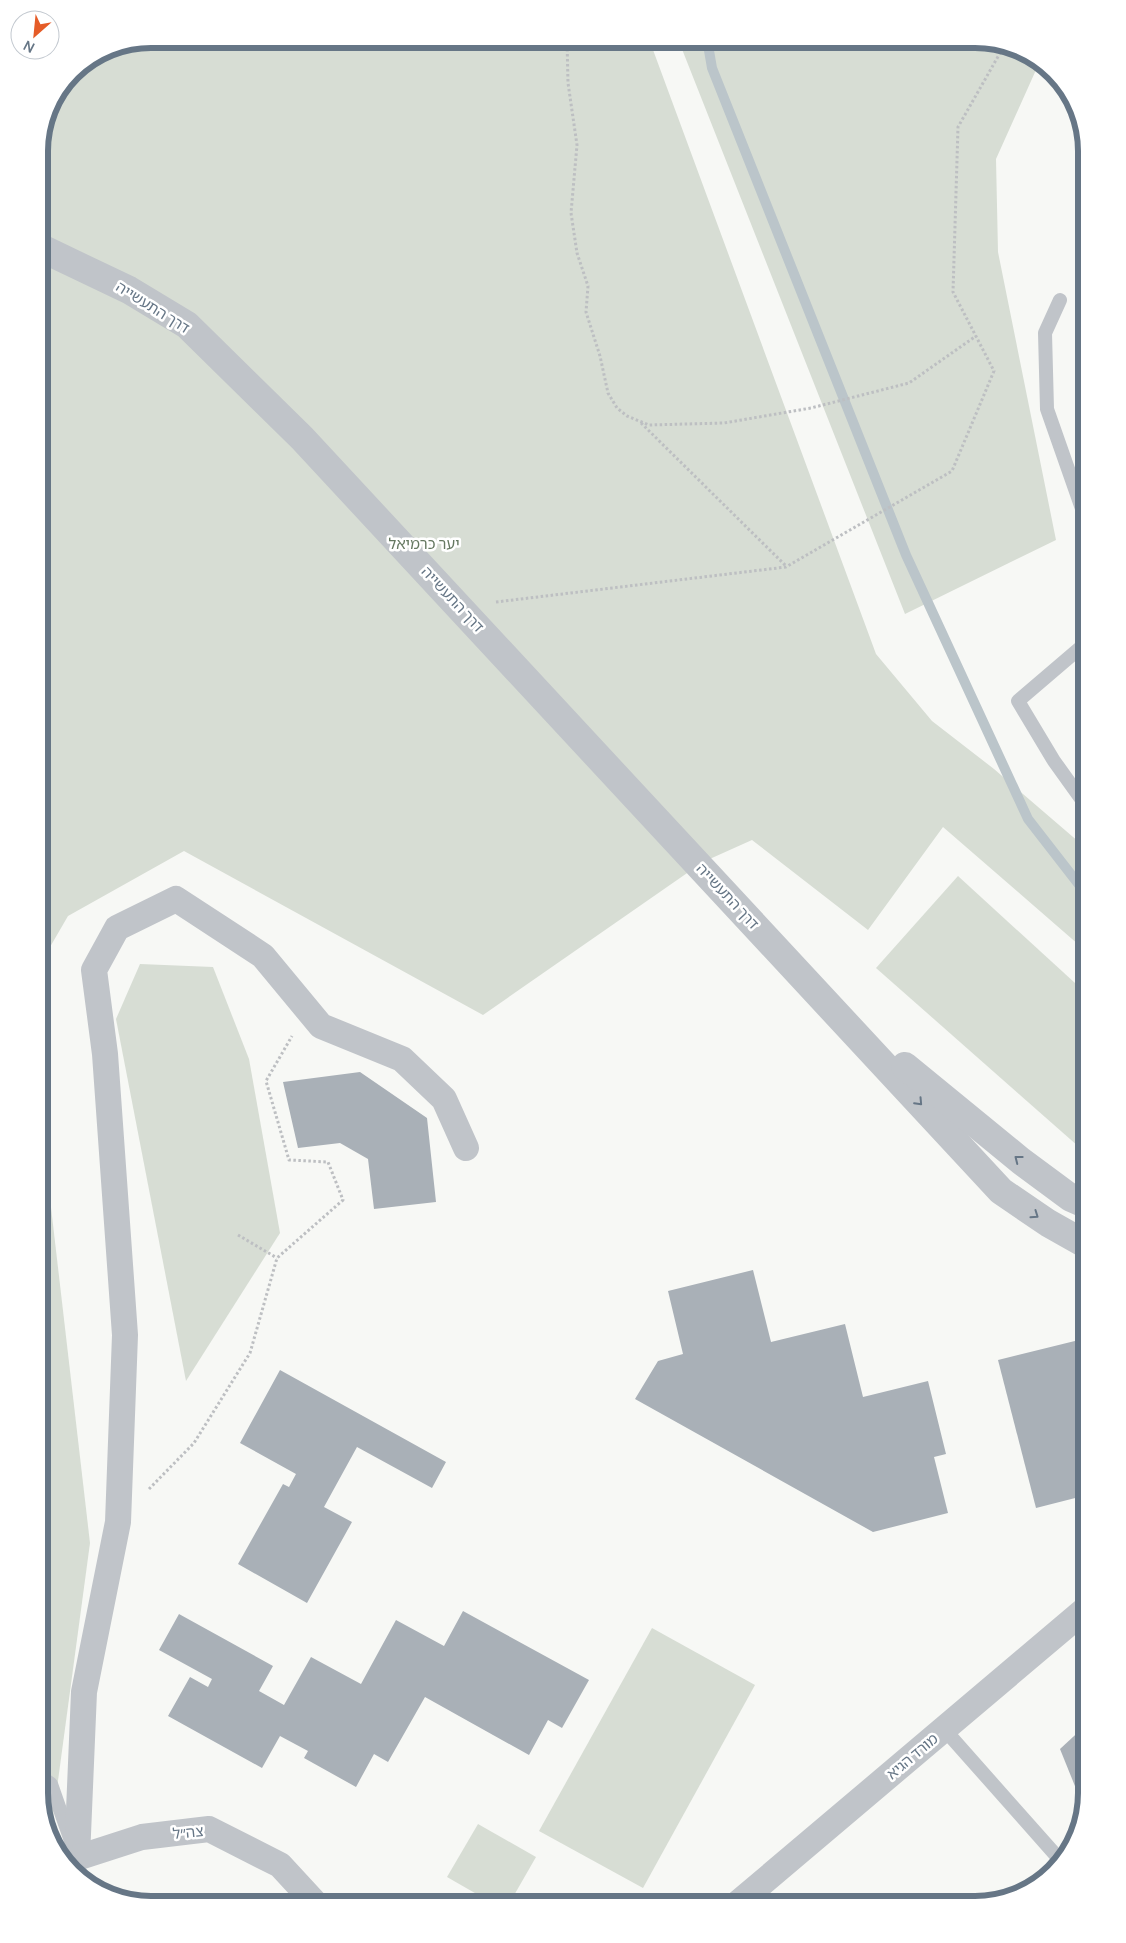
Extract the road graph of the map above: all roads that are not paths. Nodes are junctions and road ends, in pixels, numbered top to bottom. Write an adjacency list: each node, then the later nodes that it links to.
1 (48, 251): 6 (street, דרך התעשייה)
2 (1060, 300): 3 (lane)
3 (1078, 497)
4 (1078, 650): 5 (lane)
5 (1078, 794)
6 (826, 1002): 8 (street, דרך התעשייה, one-way to 6); 9 (street, דרך התעשייה, one-way to 9)
7 (466, 1148): 15 (street)
8 (1078, 1201)
9 (1078, 1240)
10 (1078, 1616): 11 (street, מורד הגיא)
11 (944, 1729): 13 (lane); 17 (street, מורד הגיא)
12 (48, 1782): 14 (lane)
13 (1056, 1856)
14 (74, 1861)
15 (74, 1862): 16 (street, צה״ל)
16 (308, 1895)
17 (747, 1896)

